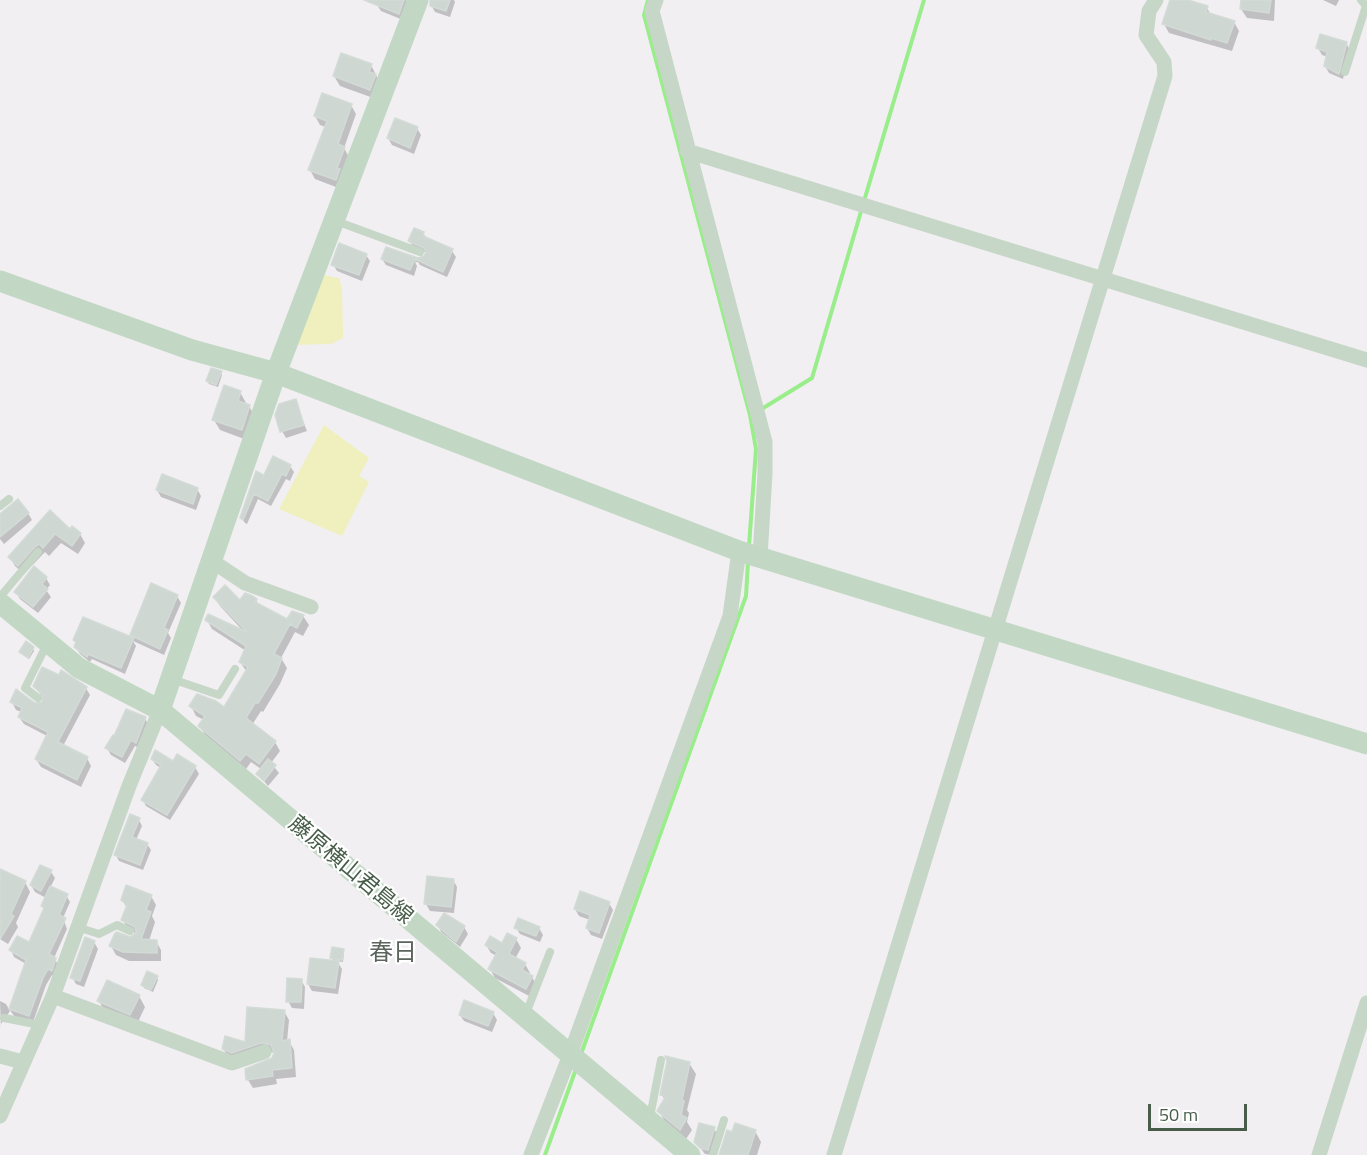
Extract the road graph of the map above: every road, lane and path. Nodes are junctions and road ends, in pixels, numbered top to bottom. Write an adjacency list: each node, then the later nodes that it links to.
1 (418, 0): 7 (street)
2 (656, 0): 6 (street)
3 (1156, 0): 9 (street)
4 (1361, 0): 5 (lane)
5 (1346, 72)
6 (687, 151): 9 (street); 17 (street)
7 (334, 221): 8 (lane); 12 (street)
8 (420, 252)
9 (1102, 279): 11 (street); 22 (street)
10 (0, 281): 12 (street)
11 (1367, 360)
12 (276, 374): 15 (street); 18 (street)
13 (9, 499): 14 (lane)
14 (0, 506)
15 (739, 551): 17 (street); 38 (street)
16 (38, 552): 19 (lane)
17 (760, 558): 22 (street)
18 (212, 561): 21 (street); 25 (street)
19 (0, 597)
20 (0, 603): 23 (street, 藤原横山君島線)
21 (311, 608)
22 (994, 631): 28 (street); 48 (street)
23 (48, 643): 26 (lane); 27 (street, 藤原横山君島線)
24 (235, 669): 25 (lane)
25 (171, 679): 27 (street)
26 (38, 698)
27 (160, 710): 29 (street); 34 (street, 藤原横山君島線)
28 (1367, 744)
29 (77, 927): 30 (lane); 32 (street)
30 (130, 931)
31 (550, 952): 34 (lane)
32 (53, 996): 36 (street); 37 (street)
33 (1367, 1004): 49 (street)
34 (525, 1017): 38 (street, 藤原横山君島線)
35 (4, 1018): 36 (lane)
36 (40, 1026): 41 (street)
37 (264, 1052)
38 (570, 1055): 44 (street, 藤原横山君島線); 45 (street)
39 (0, 1056): 41 (street)
40 (662, 1060): 44 (lane)
41 (23, 1062): 42 (street)
42 (0, 1116)
43 (724, 1120): 47 (lane)
44 (649, 1121): 46 (street, 藤原横山君島線)
45 (531, 1155)
46 (690, 1155)
47 (713, 1155)
48 (834, 1155)
49 (1318, 1155)

